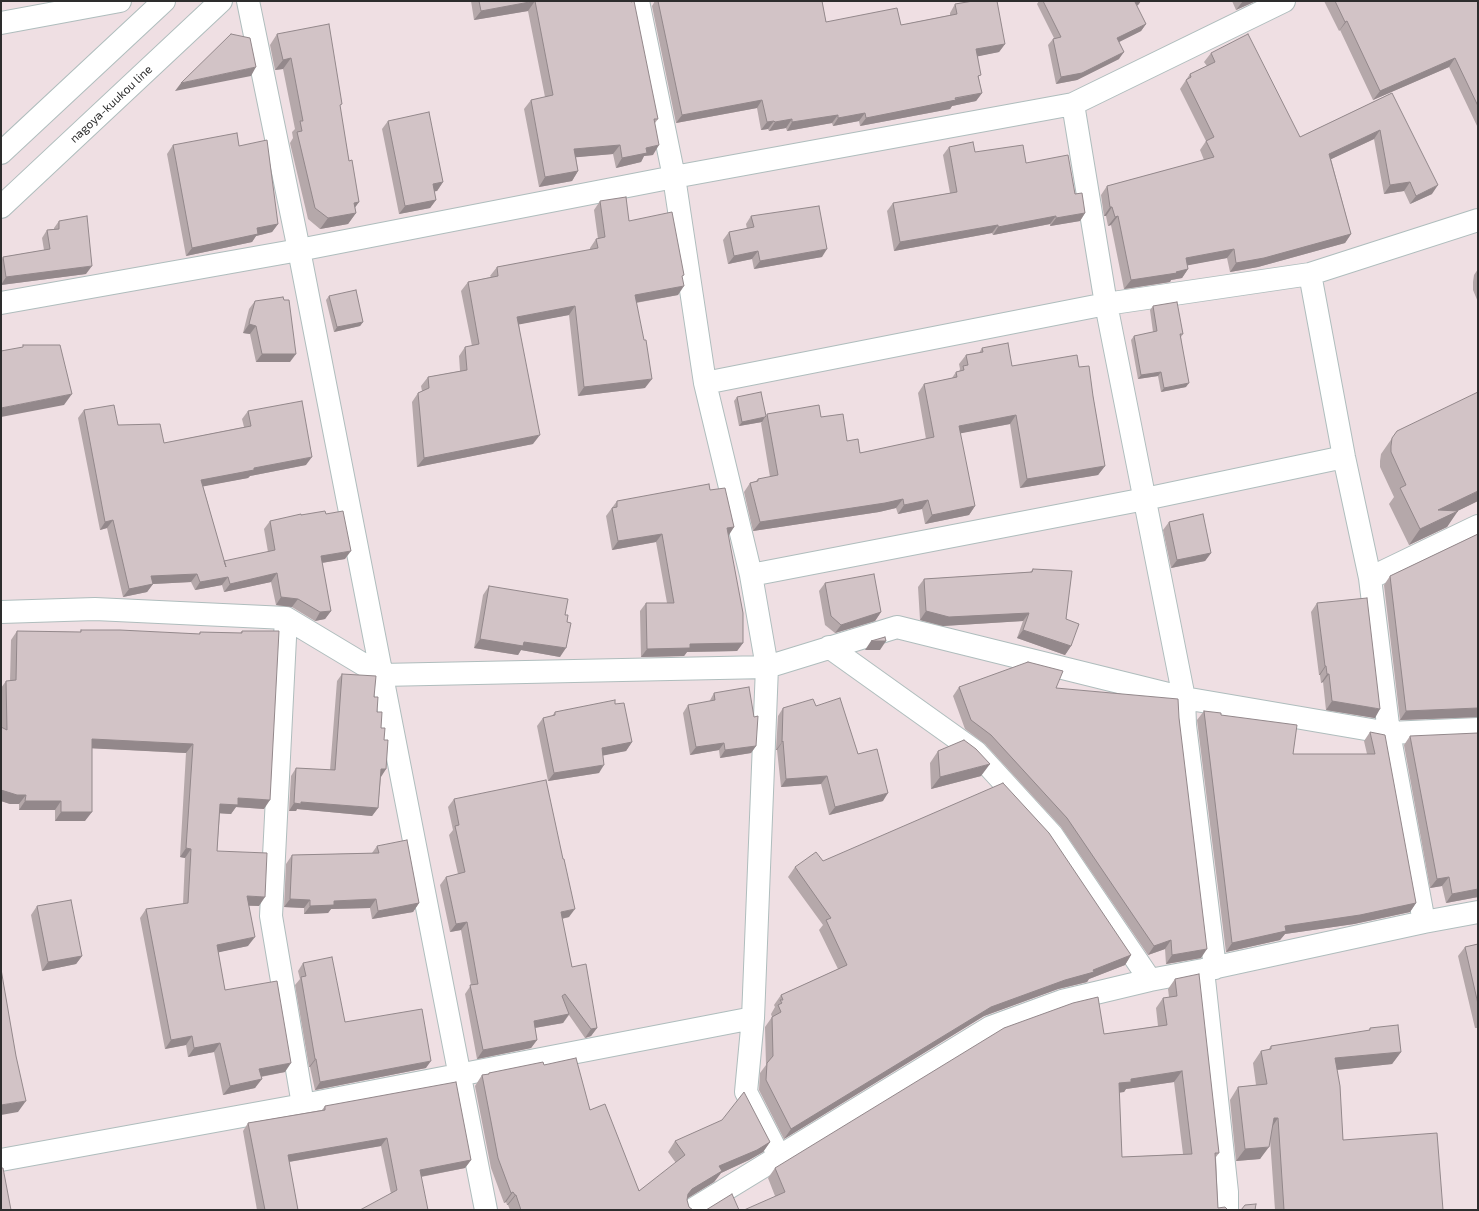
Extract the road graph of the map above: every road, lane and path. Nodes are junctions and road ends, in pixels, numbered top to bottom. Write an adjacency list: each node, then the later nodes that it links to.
1 (120, 1): 7 (street)
2 (164, 1): 9 (street)
3 (221, 1): 11 (street, nagoya-kuukou line)
4 (248, 1): 13 (street)
5 (638, 1): 10 (street)
6 (1284, 1): 8 (street)
7 (1, 23)
8 (1073, 104): 10 (street); 16 (street)
9 (1, 154)
10 (674, 177): 13 (street); 17 (street)
11 (1, 207)
12 (1478, 220): 14 (street)
13 (299, 250): 15 (street); 27 (street)
14 (1310, 274): 16 (street); 18 (street)
15 (1, 303)
16 (1106, 304): 17 (street); 19 (street)
17 (705, 383): 21 (street)
18 (1344, 457): 19 (street); 22 (street)
19 (1144, 499): 21 (street); 28 (street)
20 (1478, 526): 22 (street)
21 (751, 575): 26 (street)
22 (1370, 578): 30 (street)
23 (1, 612): 24 (street)
24 (286, 618): 27 (street); 37 (street)
25 (829, 647): 26 (street); 28 (street); 34 (street)
26 (767, 668): 27 (street); 35 (street)
27 (381, 675): 36 (street)
28 (1184, 698): 30 (street); 33 (street)
29 (1478, 729): 30 (street)
30 (1389, 733): 32 (street)
31 (1478, 912): 32 (street)
32 (1424, 922): 33 (street)
33 (1209, 969): 34 (street); 42 (street)
34 (1150, 980): 38 (street)
35 (753, 1018): 36 (street); 38 (street)
36 (460, 1074): 37 (street); 40 (street)
37 (304, 1104): 39 (street)
38 (779, 1156): 41 (street)
39 (1, 1160)
40 (486, 1210)
41 (692, 1210)
42 (1227, 1210)

